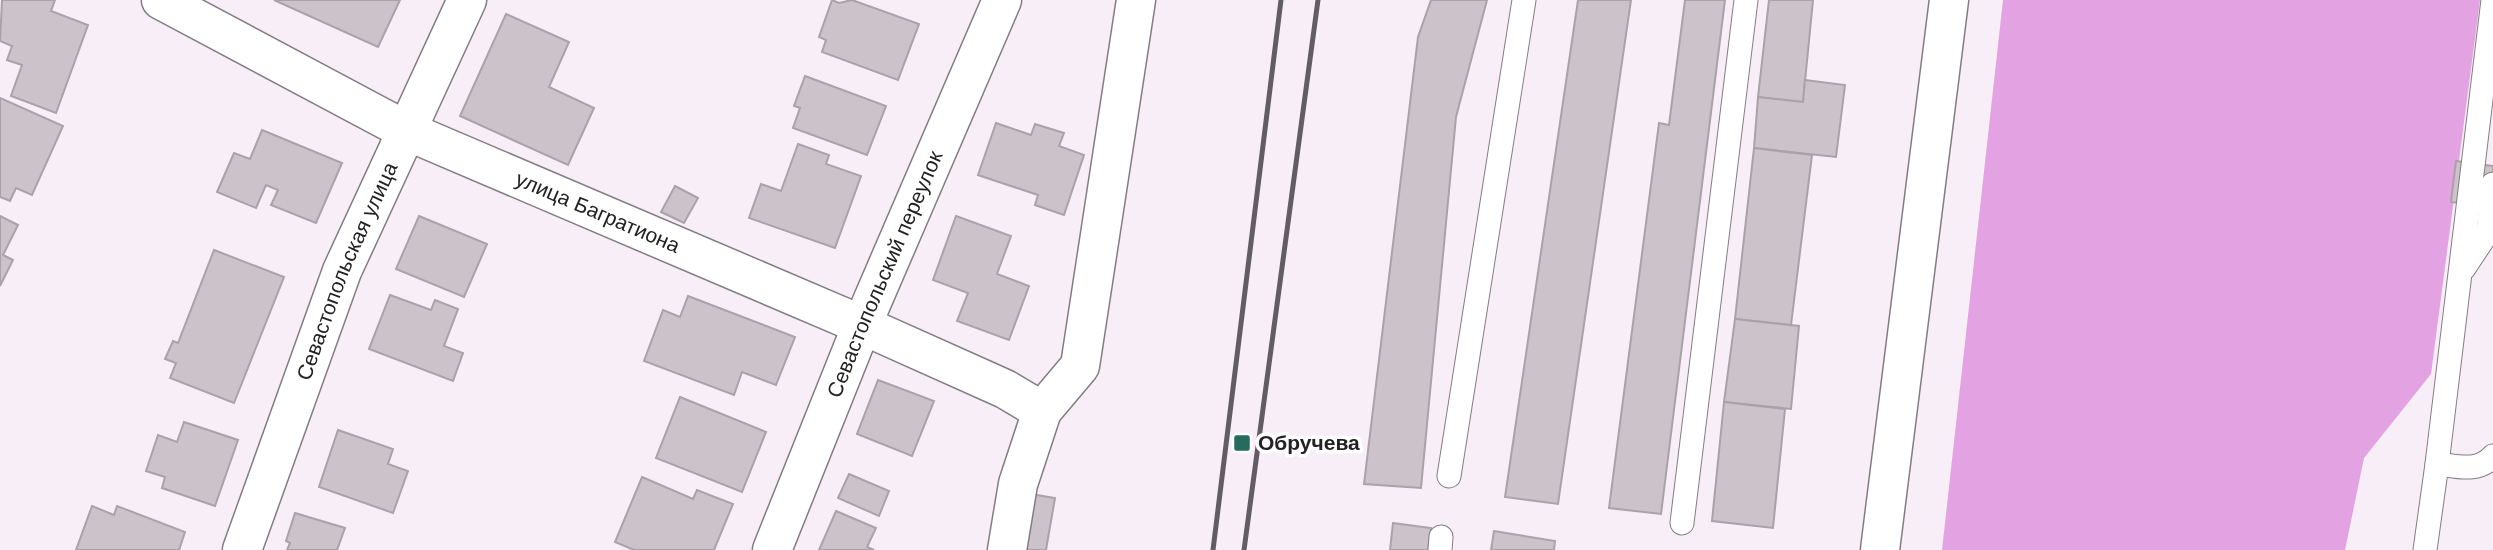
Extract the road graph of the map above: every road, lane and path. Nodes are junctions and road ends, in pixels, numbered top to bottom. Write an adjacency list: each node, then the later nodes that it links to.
1 (161, 0): 9 (street, улица Багратиона)
2 (467, 0): 9 (street, Севастопольская улица)
3 (1003, 0): 12 (street, Севастопольский переулок)
4 (1136, 0): 13 (street)
5 (1524, 0): 16 (lane)
6 (1746, 0): 17 (lane)
7 (1948, 0): 21 (street)
8 (2493, 0): 11 (lane)
9 (407, 131): 12 (street, улица Багратиона); 18 (street, Севастопольская улица)
10 (2493, 184): 11 (lane)
11 (2460, 273): 15 (lane)
12 (862, 325): 13 (street, улица Багратиона); 19 (street, Севастопольский переулок)
13 (1042, 411): 20 (street)
14 (2493, 456): 15 (lane)
15 (2437, 464): 22 (lane)
16 (1449, 476)
17 (1682, 523)
18 (242, 550)
19 (772, 550)
20 (1007, 550)
21 (1880, 550)
22 (2426, 550)

